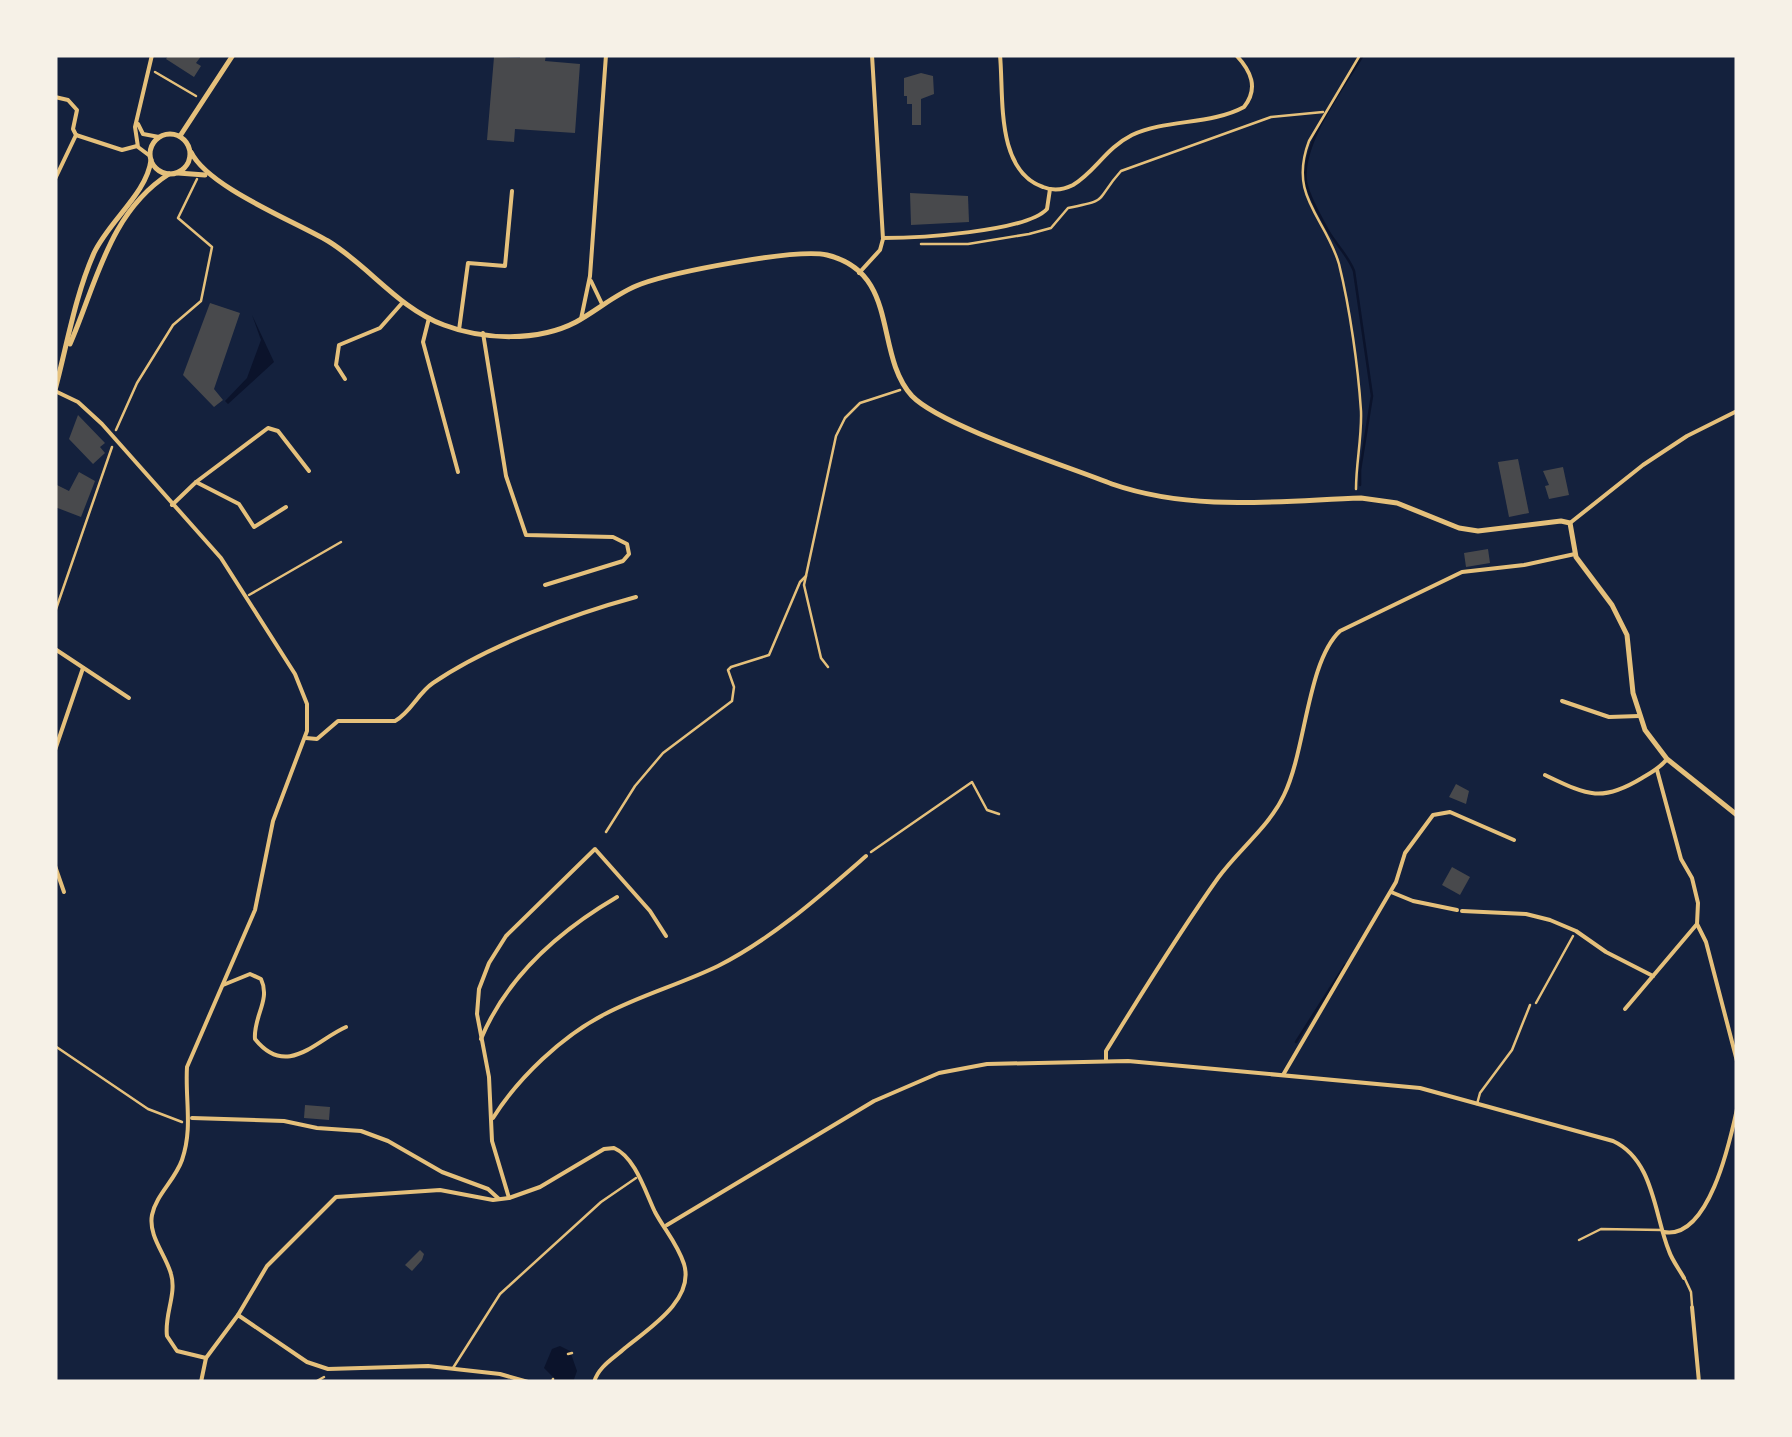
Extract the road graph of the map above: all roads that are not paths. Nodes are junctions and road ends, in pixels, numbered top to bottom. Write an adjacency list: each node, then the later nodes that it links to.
1 (152, 55): 8 (street)
2 (233, 55): 12 (street)
3 (606, 55): 23 (street)
4 (872, 55): 22 (street)
5 (1000, 55): 20 (street)
6 (1236, 55): 20 (street)
7 (55, 97): 9 (street)
8 (137, 120): 10 (street); 13 (street)
9 (76, 134): 13 (street); 19 (street)
10 (147, 136): 11 (street); 13 (street)
11 (159, 136): 12 (street); 15 (street)
12 (180, 136): 14 (street)
13 (137, 144): 15 (street)
14 (191, 152): 16 (street); 18 (street)
15 (150, 158): 17 (street); 31 (street)
16 (178, 173): 17 (street); 18 (street)
17 (169, 174): 31 (street)
18 (212, 177): 25 (street)
19 (55, 179)
20 (1050, 189): 22 (street)
21 (512, 191): 29 (street)
22 (882, 238): 24 (street)
23 (590, 272): 26 (street); 28 (street)
24 (859, 273): 26 (street); 40 (street)
25 (404, 302): 27 (street); 32 (street)
26 (602, 306): 28 (street)
27 (429, 318): 29 (street); 36 (street)
28 (581, 319): 30 (street)
29 (459, 330): 30 (street)
30 (483, 333): 43 (street)
31 (64, 356): 33 (street)
32 (345, 380)
33 (55, 391): 38 (street)
34 (1737, 411): 40 (street)
35 (309, 471): 37 (street)
36 (458, 472)
37 (196, 482): 38 (street); 39 (street)
38 (172, 505): 44 (street)
39 (286, 506)
40 (1570, 523): 42 (street)
41 (341, 542): 44 (street)
42 (1574, 554): 50 (street); 71 (street)
43 (545, 585)
44 (248, 596): 51 (street)
45 (636, 597): 51 (street)
46 (55, 649): 47 (street)
47 (83, 668): 48 (street); 52 (street)
48 (129, 698)
49 (1562, 701): 50 (street)
50 (1639, 716): 53 (street)
51 (305, 738): 66 (street)
52 (55, 750)
53 (1667, 759): 54 (street); 56 (street)
54 (1656, 770): 55 (street); 63 (street)
55 (1546, 775)
56 (1737, 814)
57 (1514, 840): 61 (street)
58 (866, 856): 77 (street)
59 (55, 866): 60 (street)
60 (64, 892)
61 (1391, 892): 65 (street); 73 (street)
62 (616, 896): 70 (street)
63 (1697, 924): 65 (street); 72 (street)
64 (666, 936): 70 (street)
65 (1653, 976): 68 (street)
66 (223, 986): 69 (street); 76 (street)
67 (1530, 1005): 74 (street)
68 (1625, 1009)
69 (346, 1027)
70 (481, 1039): 77 (street)
71 (1106, 1060): 73 (street); 81 (street)
72 (1737, 1061)
73 (1283, 1075): 74 (street)
74 (1477, 1104): 82 (street)
75 (1737, 1109): 82 (street)
76 (190, 1118): 80 (street); 87 (street)
77 (493, 1118): 79 (street)
78 (638, 1177): 79 (street); 81 (street); 88 (street)
79 (509, 1198): 80 (street)
80 (499, 1199): 86 (street)
81 (667, 1225): 93 (street)
82 (1664, 1231): 83 (street); 84 (street)
83 (1579, 1240)
84 (1684, 1278): 85 (street)
85 (1692, 1307): 96 (street)
86 (238, 1315): 87 (street); 88 (street)
87 (206, 1358): 90 (street)
88 (453, 1368): 92 (street)
89 (324, 1377): 91 (street)
90 (201, 1382)
91 (315, 1382)
92 (528, 1382)
93 (594, 1382)
94 (1524, 1382): 95 (street)
95 (1554, 1382)
96 (1700, 1382)

